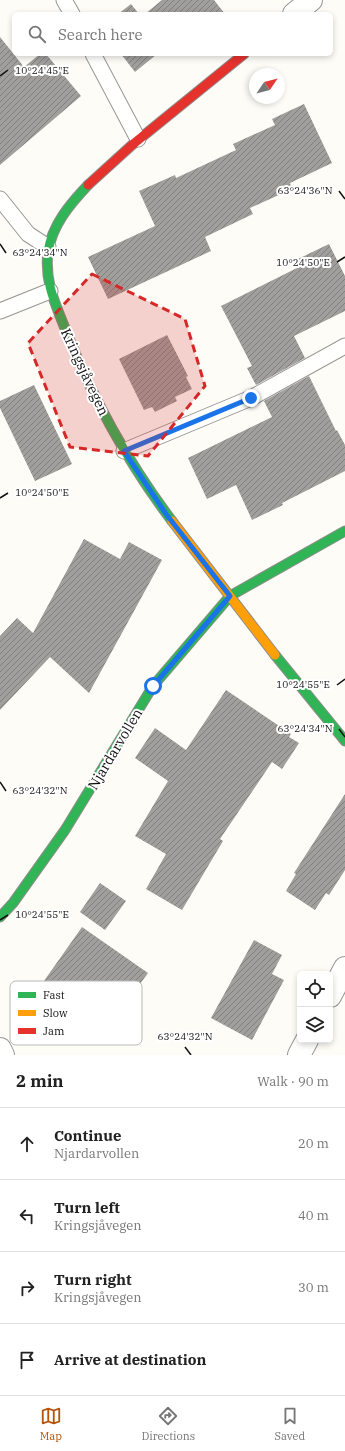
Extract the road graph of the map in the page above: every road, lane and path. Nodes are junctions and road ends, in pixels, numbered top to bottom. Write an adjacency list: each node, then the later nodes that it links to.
1 (64, 0): 3 (lane)
2 (311, 0): 4 (street)
3 (71, 12)
4 (296, 12)
5 (94, 56): 7 (lane)
6 (242, 56): 7 (street, Kringsjåvegen)
7 (138, 140): 9 (street, Kringsjåvegen)
8 (0, 200): 9 (lane)
9 (48, 247): 10 (street, Kringsjåvegen)
10 (50, 291): 11 (lane); 13 (street, Kringsjåvegen)
11 (0, 311)
12 (345, 346): 13 (lane)
13 (124, 451): 15 (street, Kringsjåvegen)
14 (345, 532): 15 (street, Njardarvollen)
15 (230, 596): 16 (street, Kringsjåvegen); 17 (street, Njardarvollen)
16 (345, 741)
17 (0, 917)
18 (345, 968): 19 (street)
19 (333, 990)
20 (305, 1043): 23 (street)
21 (0, 1049): 22 (street)
22 (4, 1055)
23 (299, 1055)

